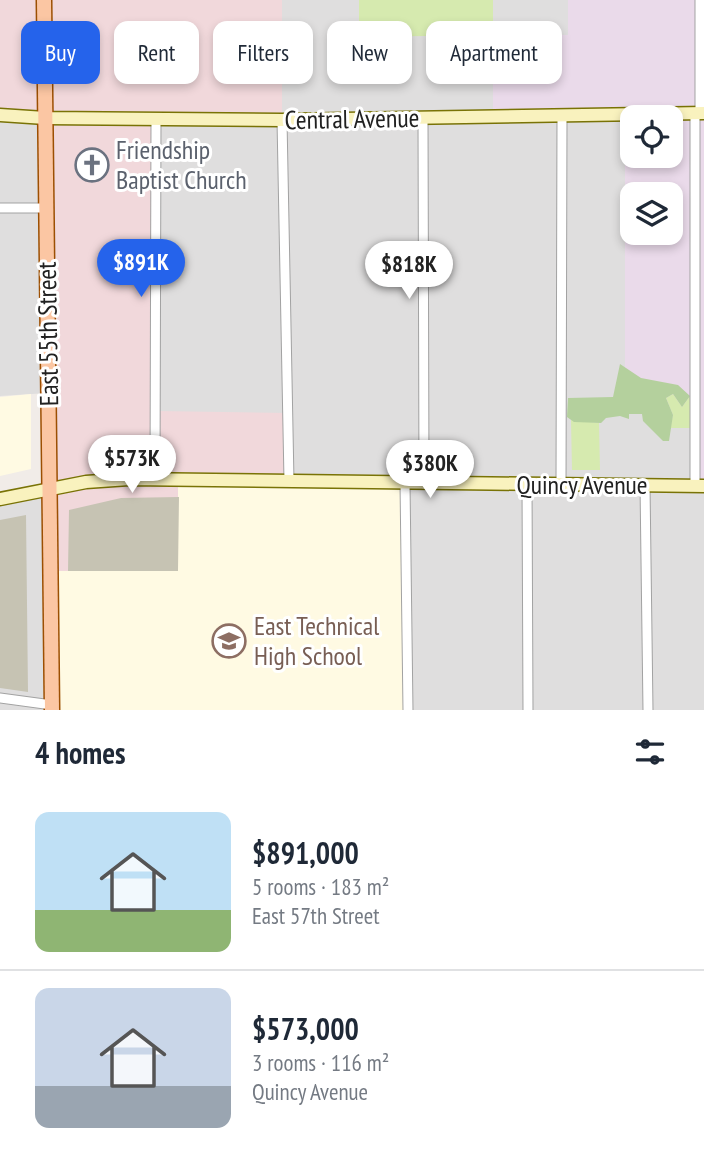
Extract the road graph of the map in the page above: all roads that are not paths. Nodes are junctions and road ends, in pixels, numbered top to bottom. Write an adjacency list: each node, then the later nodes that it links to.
1 (44, 0): 6 (main road, East 55th Street)
2 (700, 0): 3 (street)
3 (700, 113): 5 (street, Central Avenue); 19 (street)
4 (0, 115): 6 (street, Central Avenue)
5 (562, 117): 7 (street, Central Avenue); 17 (street)
6 (46, 118): 8 (street, Central Avenue); 11 (main road, East 55th Street)
7 (423, 118): 9 (street, Central Avenue); 15 (street)
8 (156, 119): 9 (street, Central Avenue); 12 (street)
9 (282, 120): 13 (street)
10 (0, 208): 11 (street)
11 (47, 208): 20 (main road, East 55th Street)
12 (155, 479): 13 (street, Quincy Avenue); 20 (street, Quincy Avenue)
13 (289, 481): 14 (street, Quincy Avenue)
14 (405, 484): 15 (street, Quincy Avenue); 24 (street)
15 (424, 484): 16 (street, Quincy Avenue)
16 (527, 484): 17 (street, Quincy Avenue); 25 (street)
17 (561, 484): 18 (street, Quincy Avenue)
18 (645, 485): 19 (street, Quincy Avenue); 26 (street)
19 (700, 486)
20 (49, 490): 21 (street, Quincy Avenue); 23 (main road, East 55th Street)
21 (0, 499)
22 (0, 698): 23 (street)
23 (52, 708)
24 (408, 710)
25 (528, 710)
26 (648, 710)

